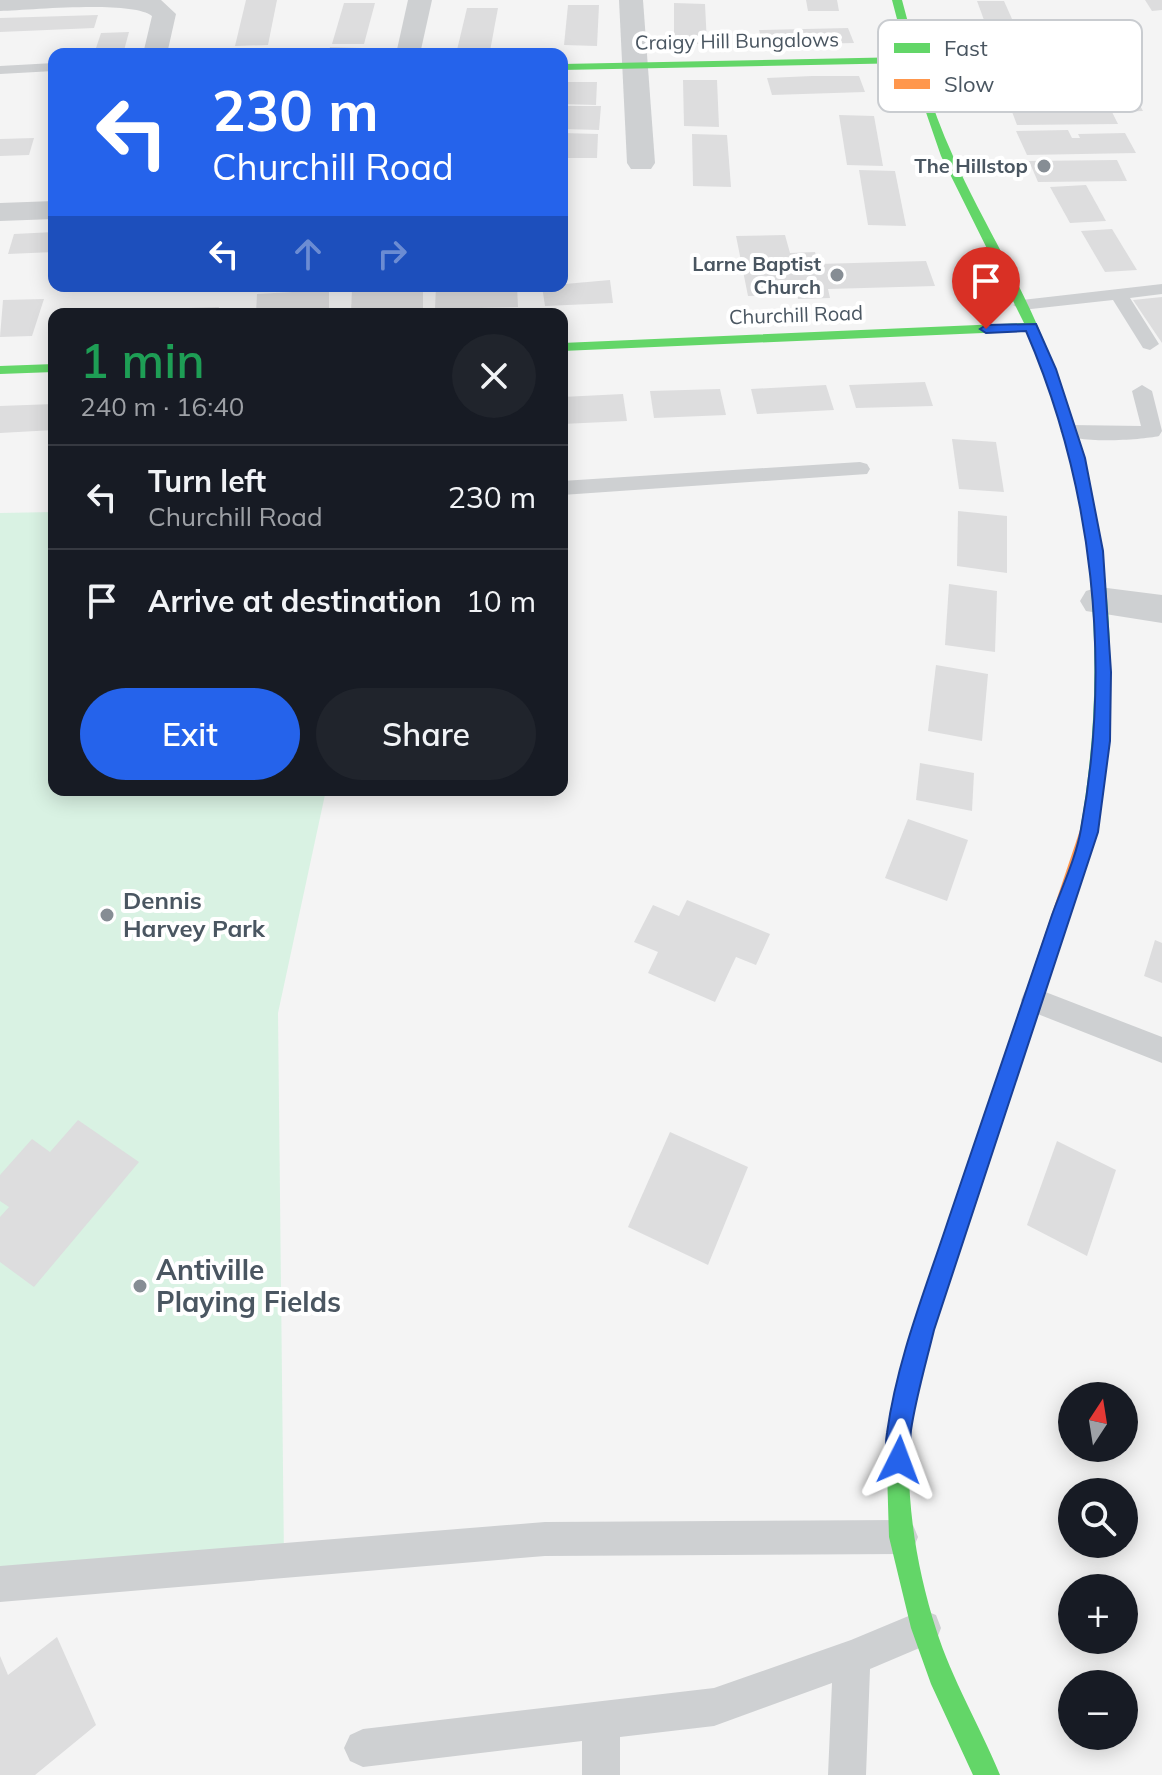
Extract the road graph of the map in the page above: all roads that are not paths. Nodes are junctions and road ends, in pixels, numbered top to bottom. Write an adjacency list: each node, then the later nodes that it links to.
1 (123, 0): 5 (street); 6 (street)
2 (420, 0): 10 (street)
3 (631, 0): 12 (street)
4 (897, 0): 8 (street)
5 (64, 1): 7 (street)
6 (162, 3): 9 (street)
7 (0, 4)
8 (902, 20)
9 (157, 48)
10 (409, 48)
11 (878, 61): 12 (street, Craigy Hill Bungalows)
12 (635, 65): 14 (street, Craigy Hill Bungalows); 17 (street)
13 (48, 67): 15 (lane)
14 (568, 67)
15 (0, 70)
16 (931, 112): 22 (street)
17 (641, 163)
18 (48, 210): 19 (street)
19 (0, 212)
20 (1162, 289): 21 (lane)
21 (1118, 294): 22 (lane); 24 (lane)
22 (1022, 305): 23 (street)
23 (1031, 327): 25 (street, Churchill Road); 29 (street)
24 (1150, 344)
25 (568, 347)
26 (48, 368): 27 (street)
27 (0, 370)
28 (1142, 391): 29 (lane)
29 (1070, 431): 32 (street)
30 (860, 469): 31 (lane)
31 (568, 488)
32 (1099, 601): 33 (street); 34 (street)
33 (1162, 609)
34 (1035, 1000): 35 (lane); 36 (street)
35 (1162, 1050)
36 (901, 1537): 37 (lane); 38 (street)
37 (0, 1584)
38 (923, 1628): 39 (lane); 42 (street)
39 (852, 1658): 40 (lane); 44 (lane)
40 (601, 1720): 41 (lane); 43 (lane)
41 (363, 1748)
42 (983, 1767): 45 (street)
43 (601, 1775)
44 (847, 1775)
45 (1003, 1775)

